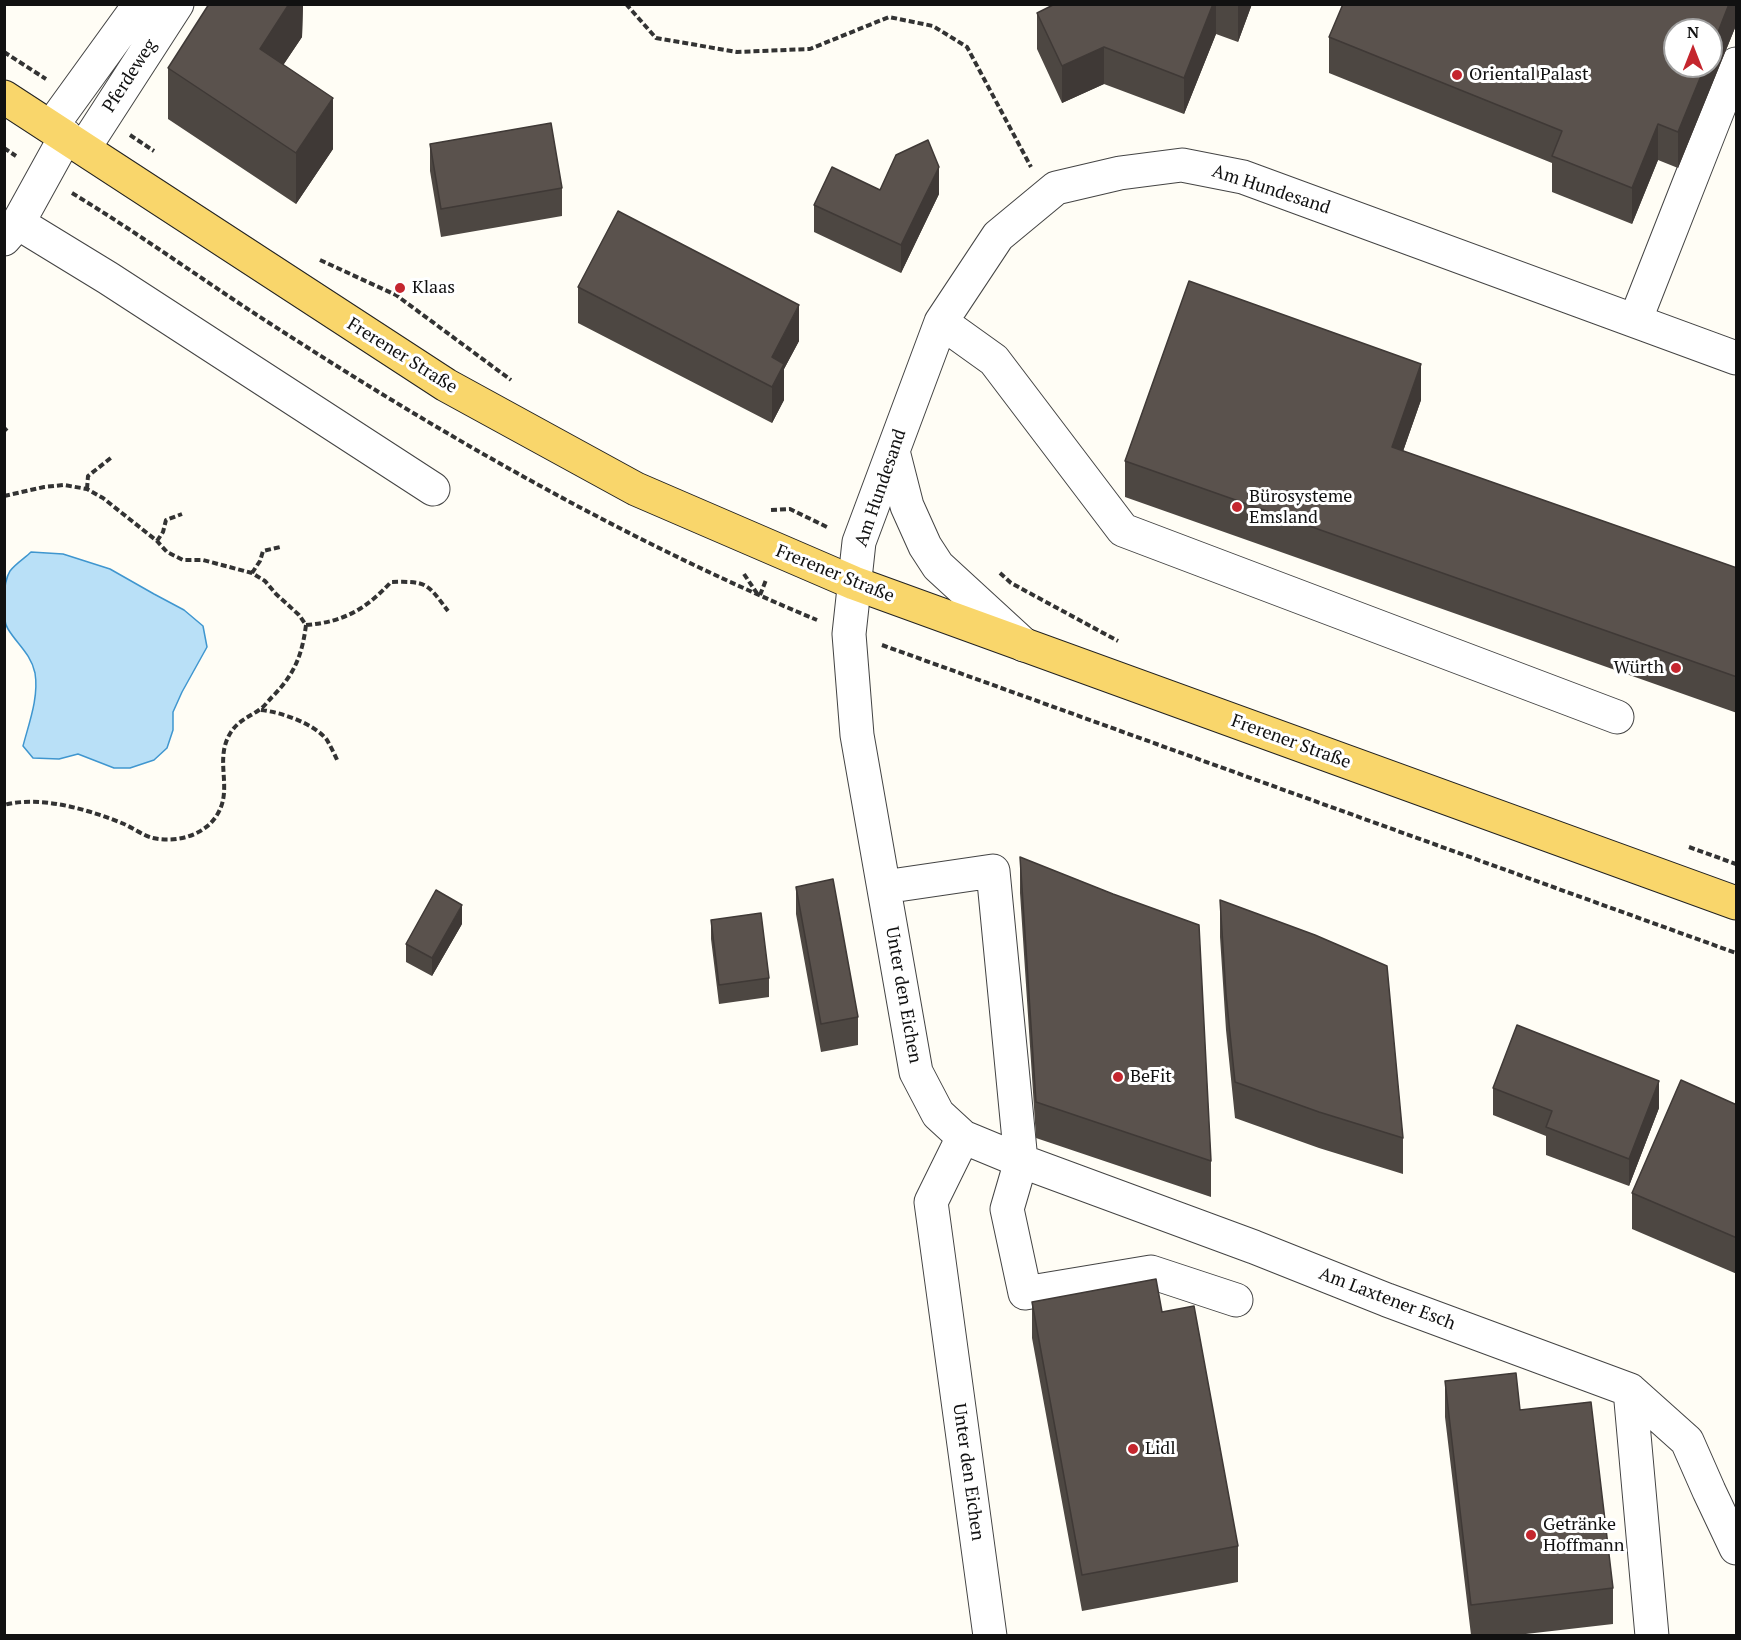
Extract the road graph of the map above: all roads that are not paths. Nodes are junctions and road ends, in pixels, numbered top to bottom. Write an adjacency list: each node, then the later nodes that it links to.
1 (140, 4): 5 (street, Pferdeweg)
2 (177, 4): 5 (street, Pferdeweg)
3 (1737, 64): 7 (street)
4 (4, 97): 5 (main road, Frerener Straße)
5 (67, 137): 6 (street); 12 (main road, Frerener Straße)
6 (11, 231): 11 (street)
7 (1635, 321): 8 (street, Am Hundesand); 9 (street, Am Hundesand)
8 (941, 322): 10 (street, Am Hundesand); 14 (street)
9 (1737, 358)
10 (893, 451): 12 (street, Am Hundesand); 13 (street)
11 (433, 489)
12 (854, 583): 13 (main road, Frerener Straße); 15 (street, Unter den Eichen)
13 (1024, 645): 16 (main road, Frerener Straße)
14 (1617, 717)
15 (884, 887): 17 (street, Unter den Eichen); 18 (street)
16 (1737, 903)
17 (963, 1137): 18 (street, Am Laxtener Esch); 22 (street, Unter den Eichen)
18 (1021, 1161): 19 (street); 20 (street, Am Laxtener Esch)
19 (1236, 1300)
20 (1630, 1390): 21 (street, Am Laxtener Esch); 23 (street)
21 (1737, 1548)
22 (990, 1635)
23 (1652, 1635)

